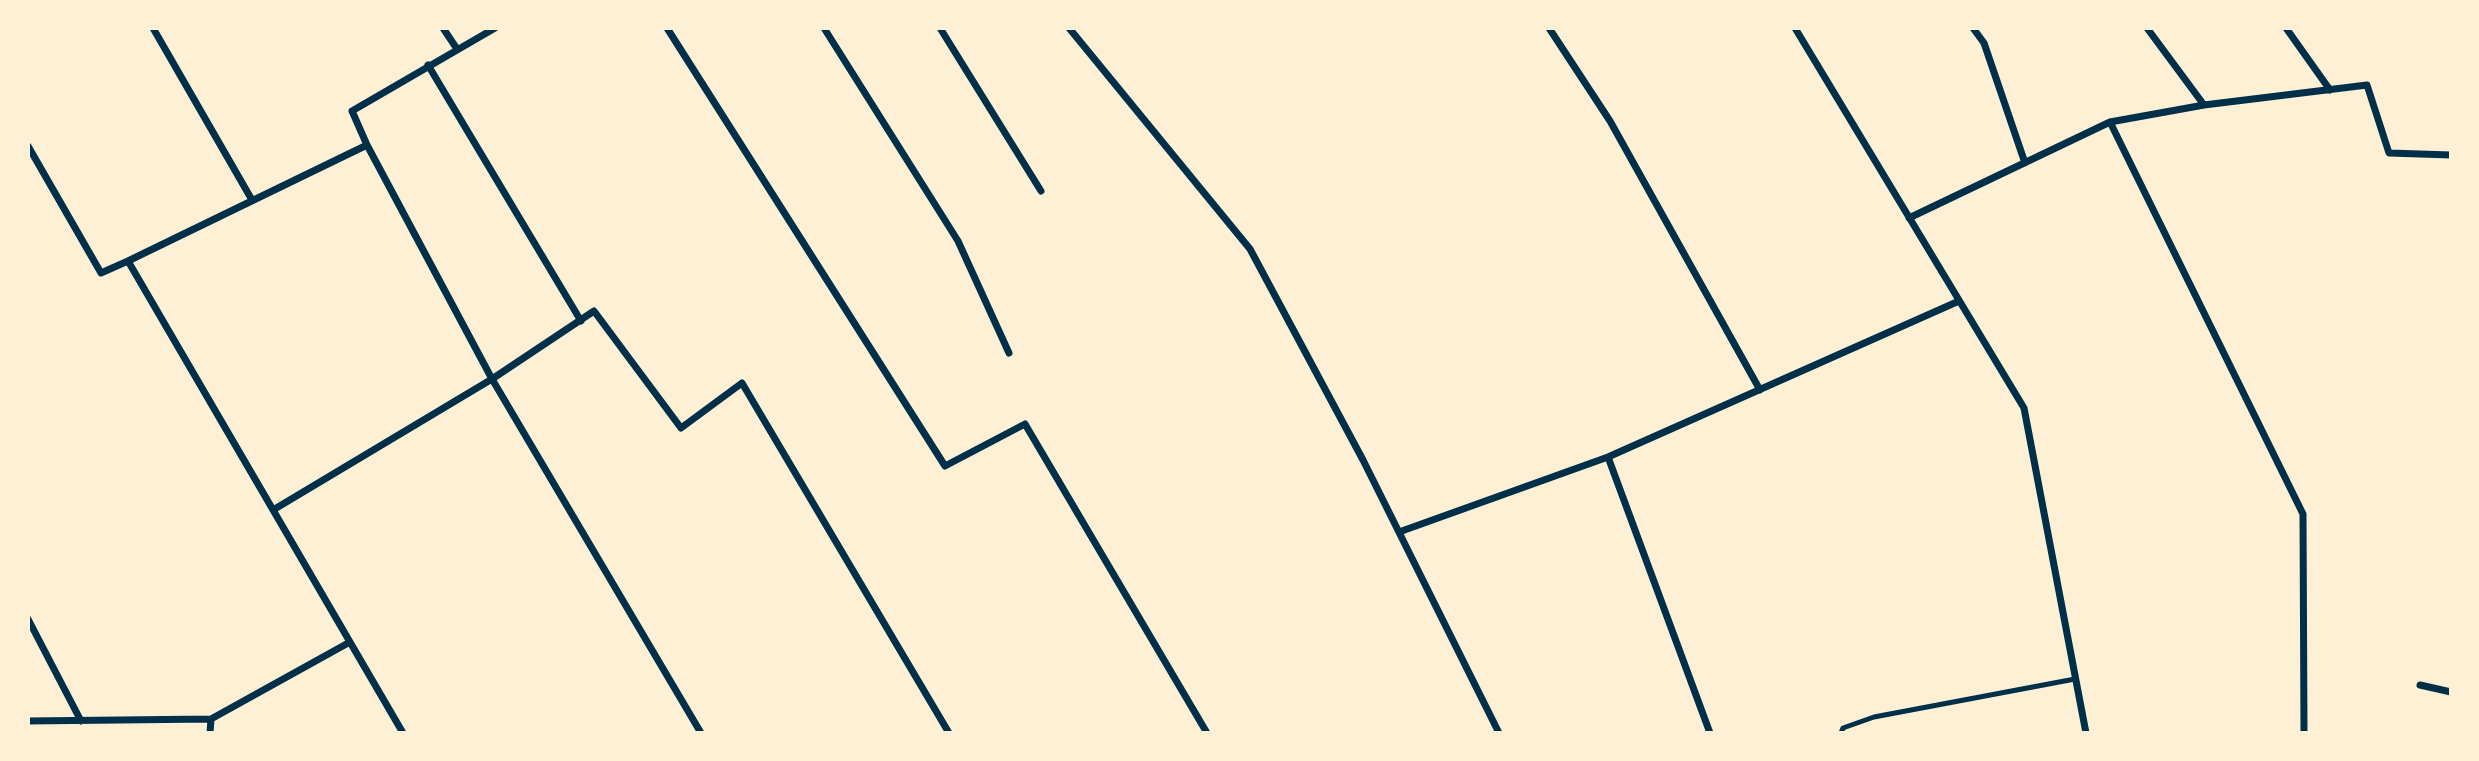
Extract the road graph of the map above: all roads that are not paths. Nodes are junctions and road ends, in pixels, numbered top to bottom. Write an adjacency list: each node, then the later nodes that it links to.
1 (153, 28): 23 (street)
2 (443, 28): 13 (street)
3 (495, 28): 13 (street)
4 (667, 28): 46 (street)
5 (824, 28): 28 (street)
6 (940, 28): 22 (street)
7 (1069, 28): 33 (street)
8 (1549, 28): 30 (street)
9 (1795, 28): 24 (street)
10 (1973, 28): 21 (street)
11 (2147, 28): 16 (street)
12 (2286, 28): 15 (street)
13 (457, 50): 14 (street)
14 (428, 65): 18 (street); 27 (street)
15 (2330, 90): 16 (street); 20 (street)
16 (2204, 105): 17 (street)
17 (2110, 122): 21 (street); 51 (street)
18 (367, 145): 23 (street); 29 (street)
19 (28, 146): 25 (street)
20 (2451, 155)
21 (2025, 163): 24 (street)
22 (1041, 191)
23 (252, 200): 25 (street)
24 (1909, 218): 26 (street)
25 (128, 261): 32 (street)
26 (1959, 301): 30 (street); 36 (street)
27 (580, 321): 29 (street); 45 (street)
28 (1009, 353)
29 (492, 379): 32 (street); 44 (street)
30 (1760, 390): 31 (street)
31 (1608, 457): 33 (street); 48 (street)
32 (273, 510): 35 (street)
33 (1399, 532): 47 (street)
34 (28, 620): 40 (street)
35 (350, 642): 39 (street); 43 (street)
36 (2075, 679): 49 (lane); 50 (street)
37 (2420, 685): 38 (street)
38 (2451, 692)
39 (211, 719): 40 (street); 42 (street)
40 (81, 720): 41 (street)
41 (28, 721)
42 (210, 733)
43 (403, 733)
44 (701, 733)
45 (949, 733)
46 (1207, 733)
47 (1499, 733)
48 (1710, 733)
49 (1841, 733)
50 (2086, 733)
51 (2304, 733)

